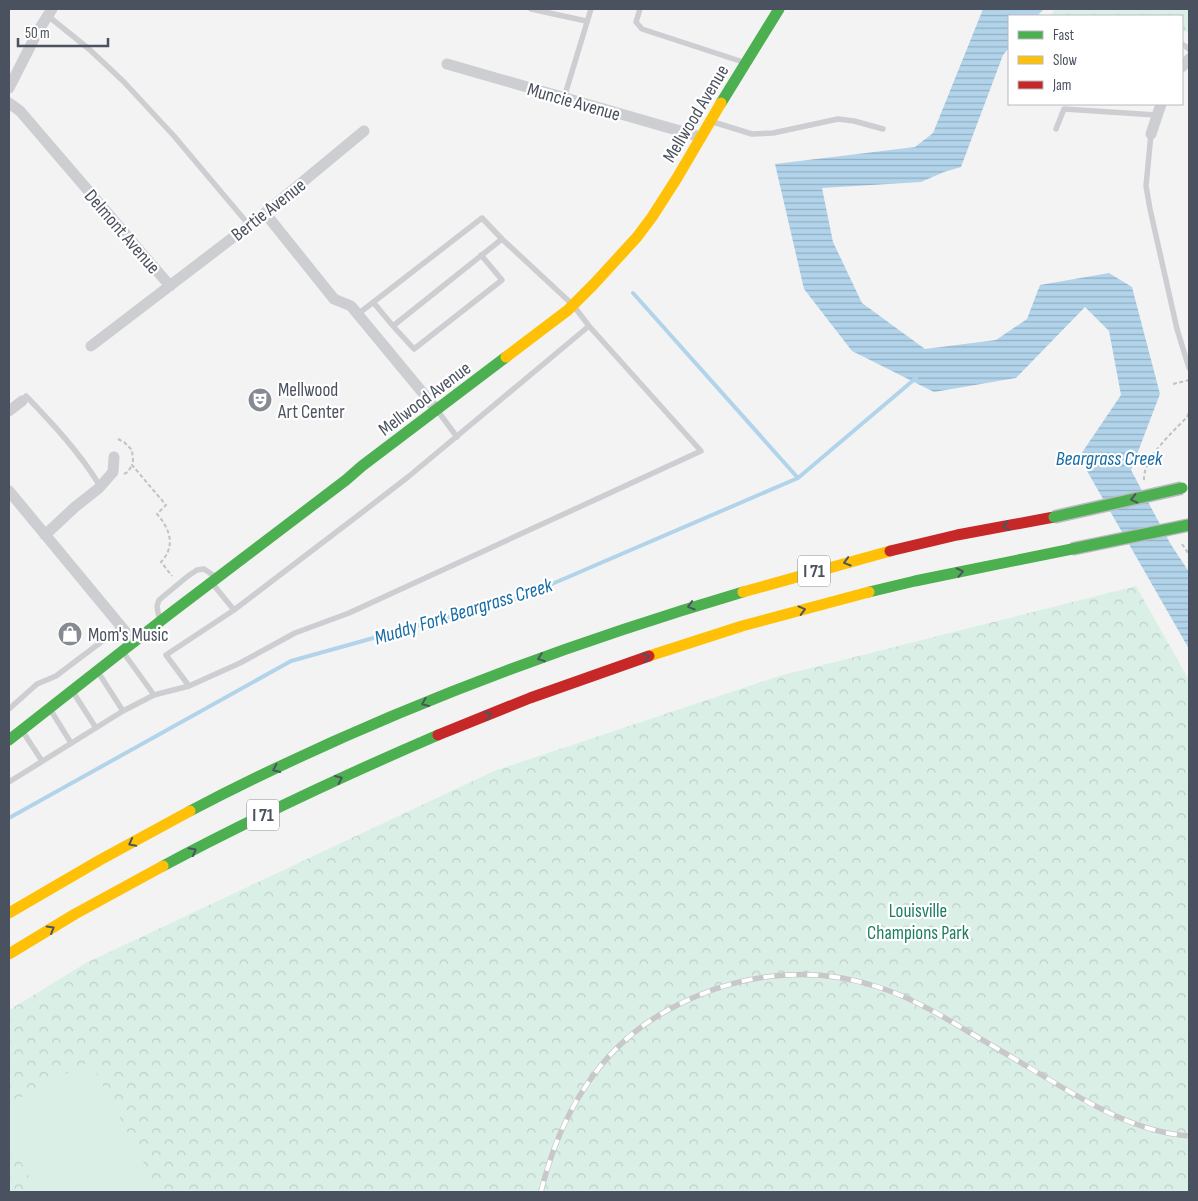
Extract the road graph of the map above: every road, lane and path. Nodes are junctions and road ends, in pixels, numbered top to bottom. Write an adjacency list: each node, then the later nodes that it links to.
1 (531, 9): 6 (lane)
2 (591, 9): 6 (lane)
3 (640, 9): 7 (lane)
4 (780, 9): 7 (main road, Mellwood Avenue)
5 (50, 12): 9 (street); 21 (lane)
6 (586, 21): 10 (lane)
7 (745, 63): 14 (main road, Mellwood Avenue)
8 (446, 64): 10 (street, Muncie Avenue)
9 (9, 88)
10 (564, 98): 19 (street, Muncie Avenue)
11 (9, 103): 24 (street, Delmont Avenue)
12 (1161, 105): 13 (street)
13 (1156, 115): 16 (lane); 18 (street)
14 (711, 121): 15 (lane); 19 (main road, Mellwood Avenue)
15 (883, 129)
16 (1056, 129)
17 (364, 132): 20 (street, Bertie Avenue)
18 (1151, 134): 31 (lane)
19 (700, 137): 26 (main road, Mellwood Avenue)
20 (265, 213): 21 (street, Bertie Avenue); 27 (street)
21 (249, 225): 24 (street, Bertie Avenue)
22 (502, 239): 23 (lane); 25 (lane); 26 (lane)
23 (482, 255): 28 (lane); 28 (lane)
24 (170, 286): 30 (street, Delmont Avenue)
25 (373, 302): 27 (lane); 28 (lane)
26 (573, 305): 29 (lane); 35 (main road, Mellwood Avenue)
27 (358, 314): 35 (street)
28 (393, 326)
29 (589, 326): 37 (lane); 53 (lane)
30 (91, 346)
31 (1189, 368)
32 (1189, 380): 33 (path)
33 (1173, 384)
34 (22, 401): 36 (street); 40 (lane)
35 (437, 410): 37 (lane); 46 (main road, Mellwood Avenue)
36 (9, 411)
37 (456, 437): 47 (lane)
38 (118, 439): 45 (path)
39 (114, 457): 40 (street)
40 (100, 486): 44 (street)
41 (1186, 487): 65 (main road, I 71, one-way to 65, bridge)
42 (9, 491): 44 (street)
43 (1189, 525): 66 (main road, I 71, one-way to 43, bridge)
44 (46, 535): 49 (street)
45 (174, 578)
46 (214, 580): 47 (lane); 48 (main road, Mellwood Avenue); 48 (lane)
47 (234, 610): 53 (lane)
48 (159, 622): 50 (main road, Mellwood Avenue)
49 (121, 627): 50 (street); 56 (lane)
50 (134, 642): 51 (main road, Mellwood Avenue)
51 (123, 652): 52 (main road, Mellwood Avenue); 55 (lane)
52 (98, 671): 54 (main road, Mellwood Avenue); 58 (lane)
53 (189, 686): 55 (lane)
54 (72, 691): 57 (main road, Mellwood Avenue); 59 (lane)
55 (154, 695): 58 (lane)
56 (9, 708)
57 (49, 708): 60 (main road, Mellwood Avenue); 62 (lane)
58 (123, 711): 59 (lane)
59 (96, 728): 62 (lane)
60 (22, 730): 61 (main road, Mellwood Avenue); 63 (lane)
61 (9, 740)
62 (71, 743): 63 (lane)
63 (42, 762): 64 (lane)
64 (9, 782)
65 (9, 913)
66 (9, 954)

